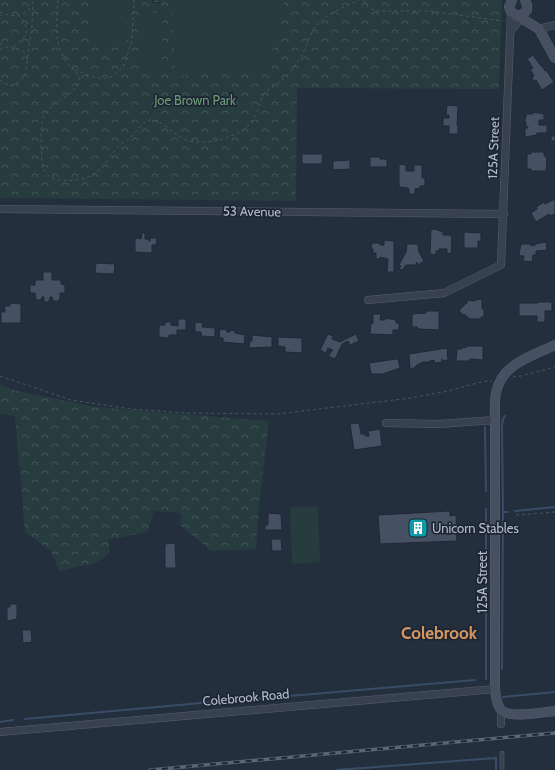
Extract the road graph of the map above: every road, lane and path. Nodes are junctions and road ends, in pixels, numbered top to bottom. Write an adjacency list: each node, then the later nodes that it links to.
1 (33, 0): 8 (path)
2 (58, 0): 24 (path)
3 (134, 0): 24 (path)
4 (359, 0): 24 (path)
5 (363, 0): 14 (path)
6 (512, 0): 11 (street)
7 (525, 0): 11 (street)
8 (33, 6): 13 (path); 22 (path)
9 (0, 12): 10 (path)
10 (4, 14): 12 (path); 13 (path)
11 (520, 14): 16 (street); 17 (street); 17 (street, 125A Street)
12 (0, 16)
13 (18, 16): 20 (path)
14 (506, 21)
15 (555, 25): 16 (street)
16 (537, 27): 23 (street)
17 (510, 32): 27 (street, 125A Street)
18 (0, 43): 19 (path)
19 (7, 46): 20 (path); 21 (path)
20 (14, 46): 22 (path)
21 (0, 50)
22 (28, 54): 25 (path)
23 (555, 58)
24 (75, 70)
25 (0, 80)
26 (0, 209): 27 (street, 53 Avenue)
27 (504, 214): 28 (street, 125A Street)
28 (368, 300)
29 (555, 345): 32 (street)
30 (555, 367): 32 (path)
31 (0, 376): 32 (path)
32 (501, 379): 33 (street, 125A Street)
33 (495, 420): 34 (street); 37 (street, 125A Street)
34 (386, 423)
35 (555, 512): 36 (path)
36 (516, 515)
37 (495, 689): 39 (street, 125A Street); 41 (street, Colebrook Road)
38 (555, 711): 39 (street)
39 (504, 712): 40 (street, 125A Street)
40 (501, 724)
41 (0, 732)
42 (502, 753): 43 (lane)
43 (502, 770)

